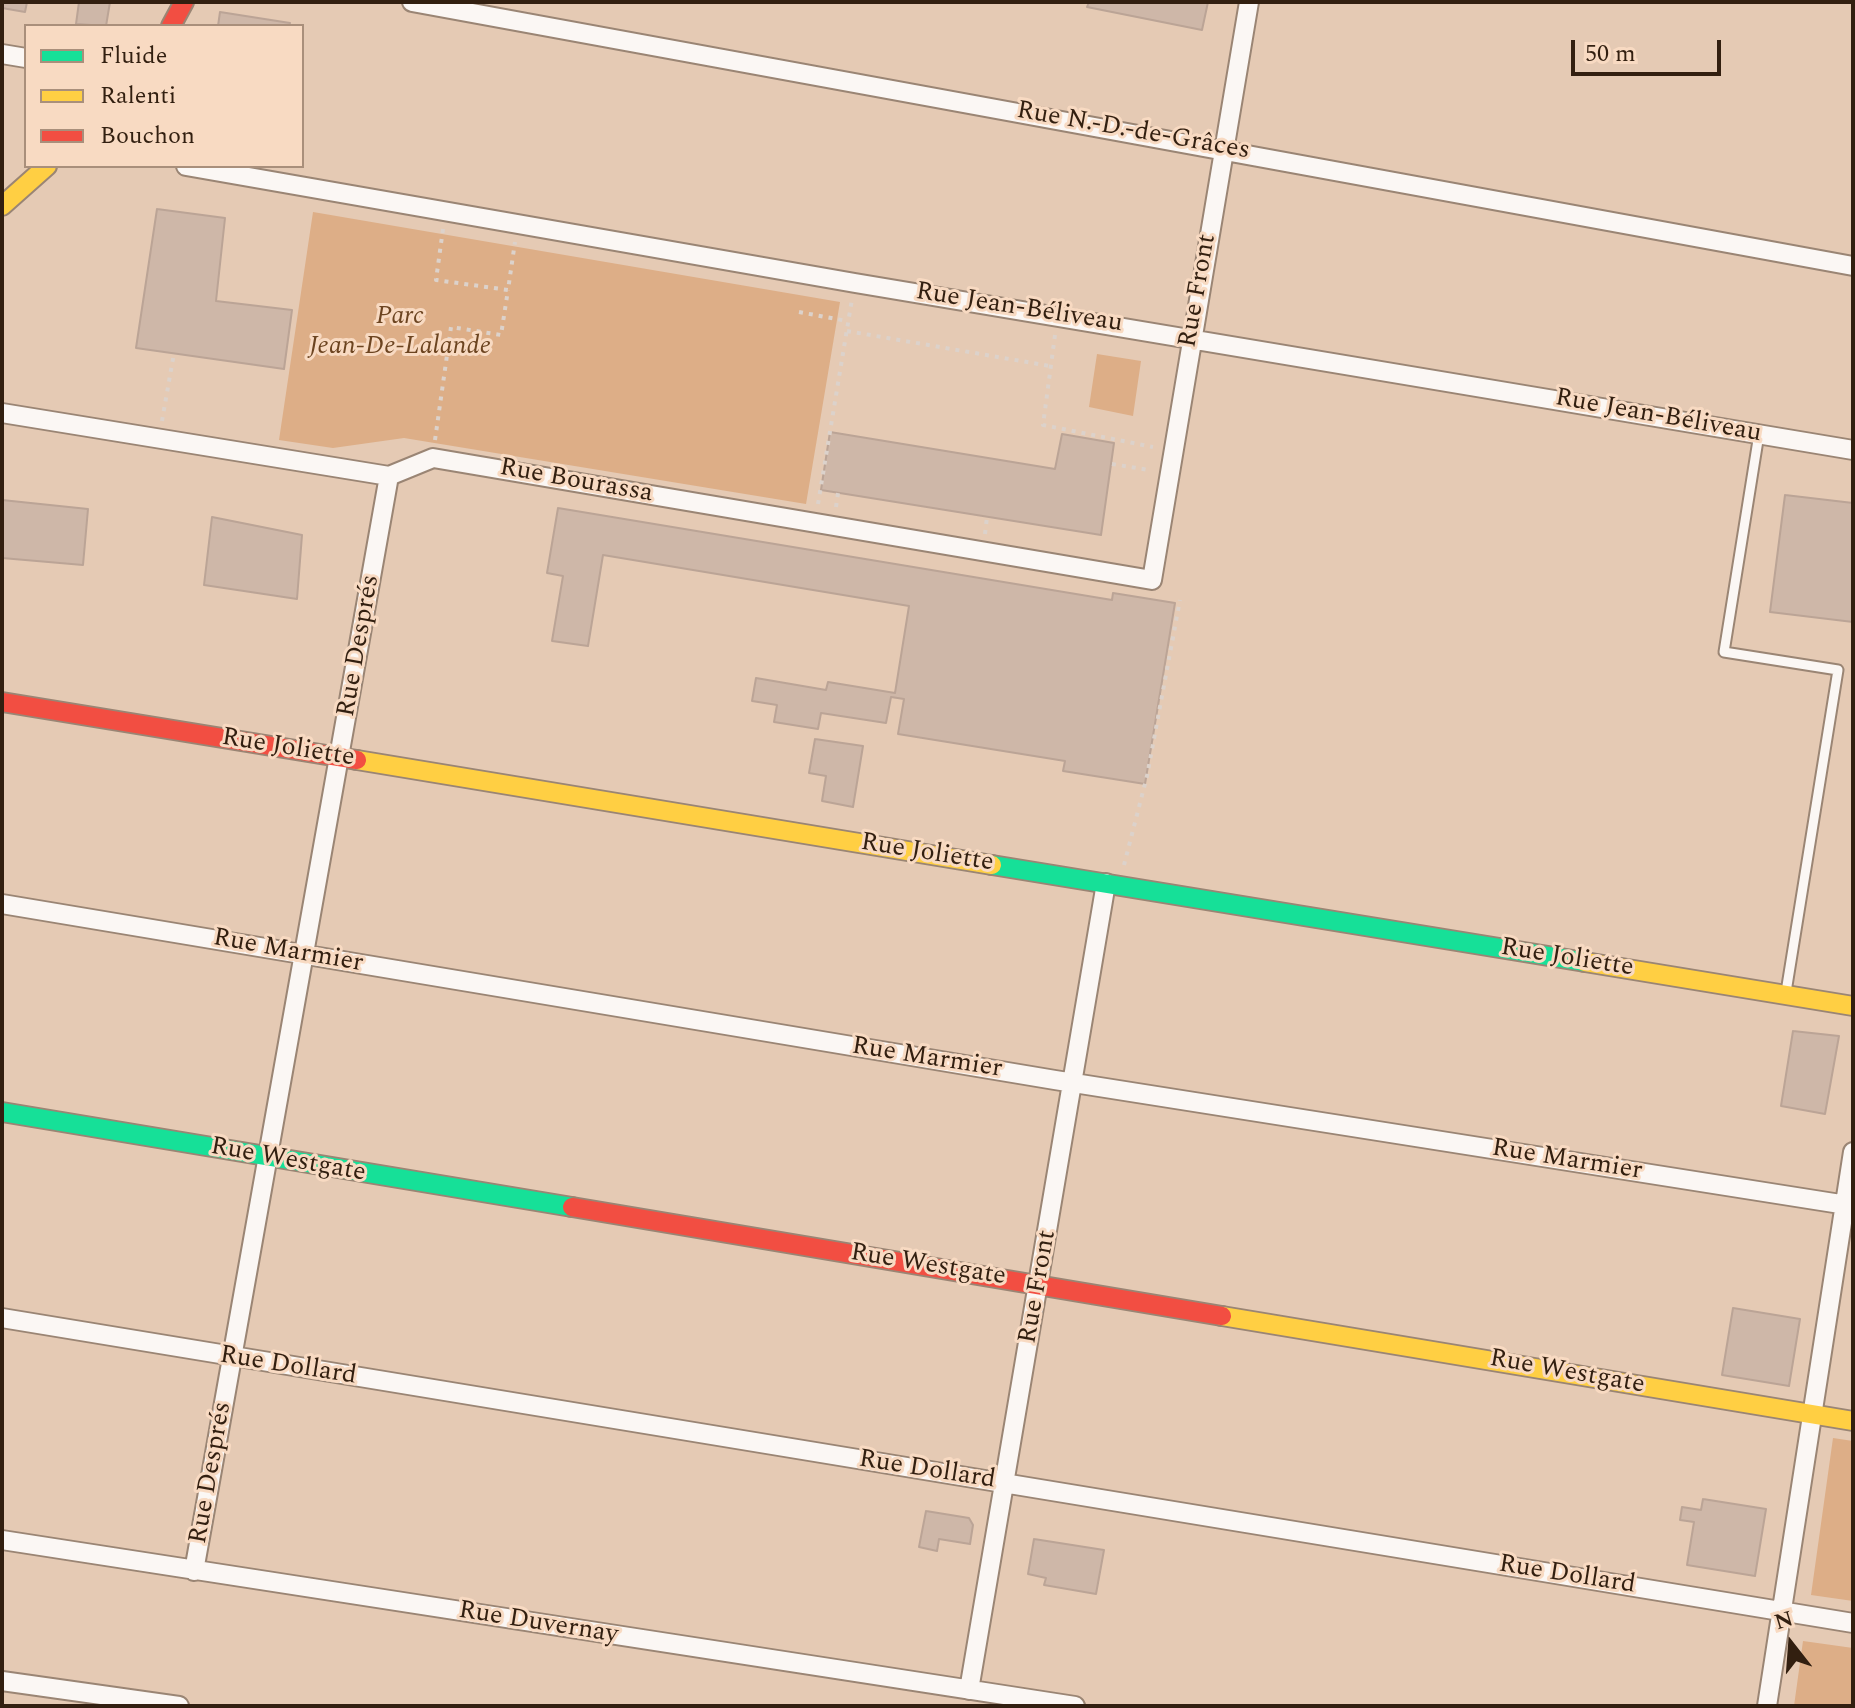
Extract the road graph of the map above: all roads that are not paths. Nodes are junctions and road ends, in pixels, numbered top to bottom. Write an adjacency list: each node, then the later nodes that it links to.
1 (184, 2): 4 (street)
2 (412, 2): 7 (street, Rue N.-D.-de-Grâces)
3 (1249, 2): 7 (street, Rue Front)
4 (172, 24)
5 (2, 54): 6 (street)
6 (24, 58)
7 (1224, 148): 11 (street, Rue N.-D.-de-Grâces); 12 (street, Rue Front)
8 (45, 168): 10 (street)
9 (198, 168): 12 (street, Rue Jean-Béliveau)
10 (2, 206)
11 (1853, 266)
12 (1191, 338): 14 (street, Rue Jean-Béliveau); 17 (street, Rue Front)
13 (2, 413): 16 (street)
14 (1759, 434): 15 (street, Rue Jean-Béliveau); 23 (lane)
15 (1853, 450)
16 (389, 476): 17 (street, Rue Bourassa); 19 (street, Rue Després)
17 (1152, 580)
18 (2, 702): 19 (street, Rue Joliette)
19 (340, 757): 20 (street, Rue Joliette); 22 (street, Rue Després)
20 (1106, 883): 23 (street, Rue Joliette); 25 (street, Rue Front)
21 (2, 904): 22 (street, Rue Marmier)
22 (304, 955): 25 (street, Rue Marmier); 28 (street, Rue Després)
23 (1786, 995): 24 (street, Rue Joliette)
24 (1853, 1006)
25 (1073, 1083): 29 (street, Rue Marmier); 30 (street, Rue Front)
26 (2, 1112): 28 (street, Rue Westgate)
27 (1853, 1152): 29 (street)
28 (269, 1158): 30 (street, Rue Westgate); 32 (street, Rue Després)
29 (1849, 1205): 33 (street)
30 (1040, 1284): 33 (street, Rue Westgate); 35 (street, Rue Front)
31 (2, 1318): 32 (street, Rue Dollard)
32 (232, 1358): 35 (street, Rue Dollard); 37 (street, Rue Després)
33 (1812, 1414): 34 (street, Rue Westgate); 38 (street)
34 (1853, 1421)
35 (1004, 1484): 38 (street, Rue Dollard); 41 (street, Rue Front)
36 (2, 1540): 37 (street, Rue Duvernay)
37 (194, 1571): 41 (street, Rue Duvernay)
38 (1782, 1611): 39 (street, Rue Dollard); 44 (street)
39 (1853, 1623)
40 (2, 1681): 42 (street)
41 (969, 1690): 43 (street, Rue Duvernay)
42 (179, 1706)
43 (1075, 1706)
44 (1767, 1706)

